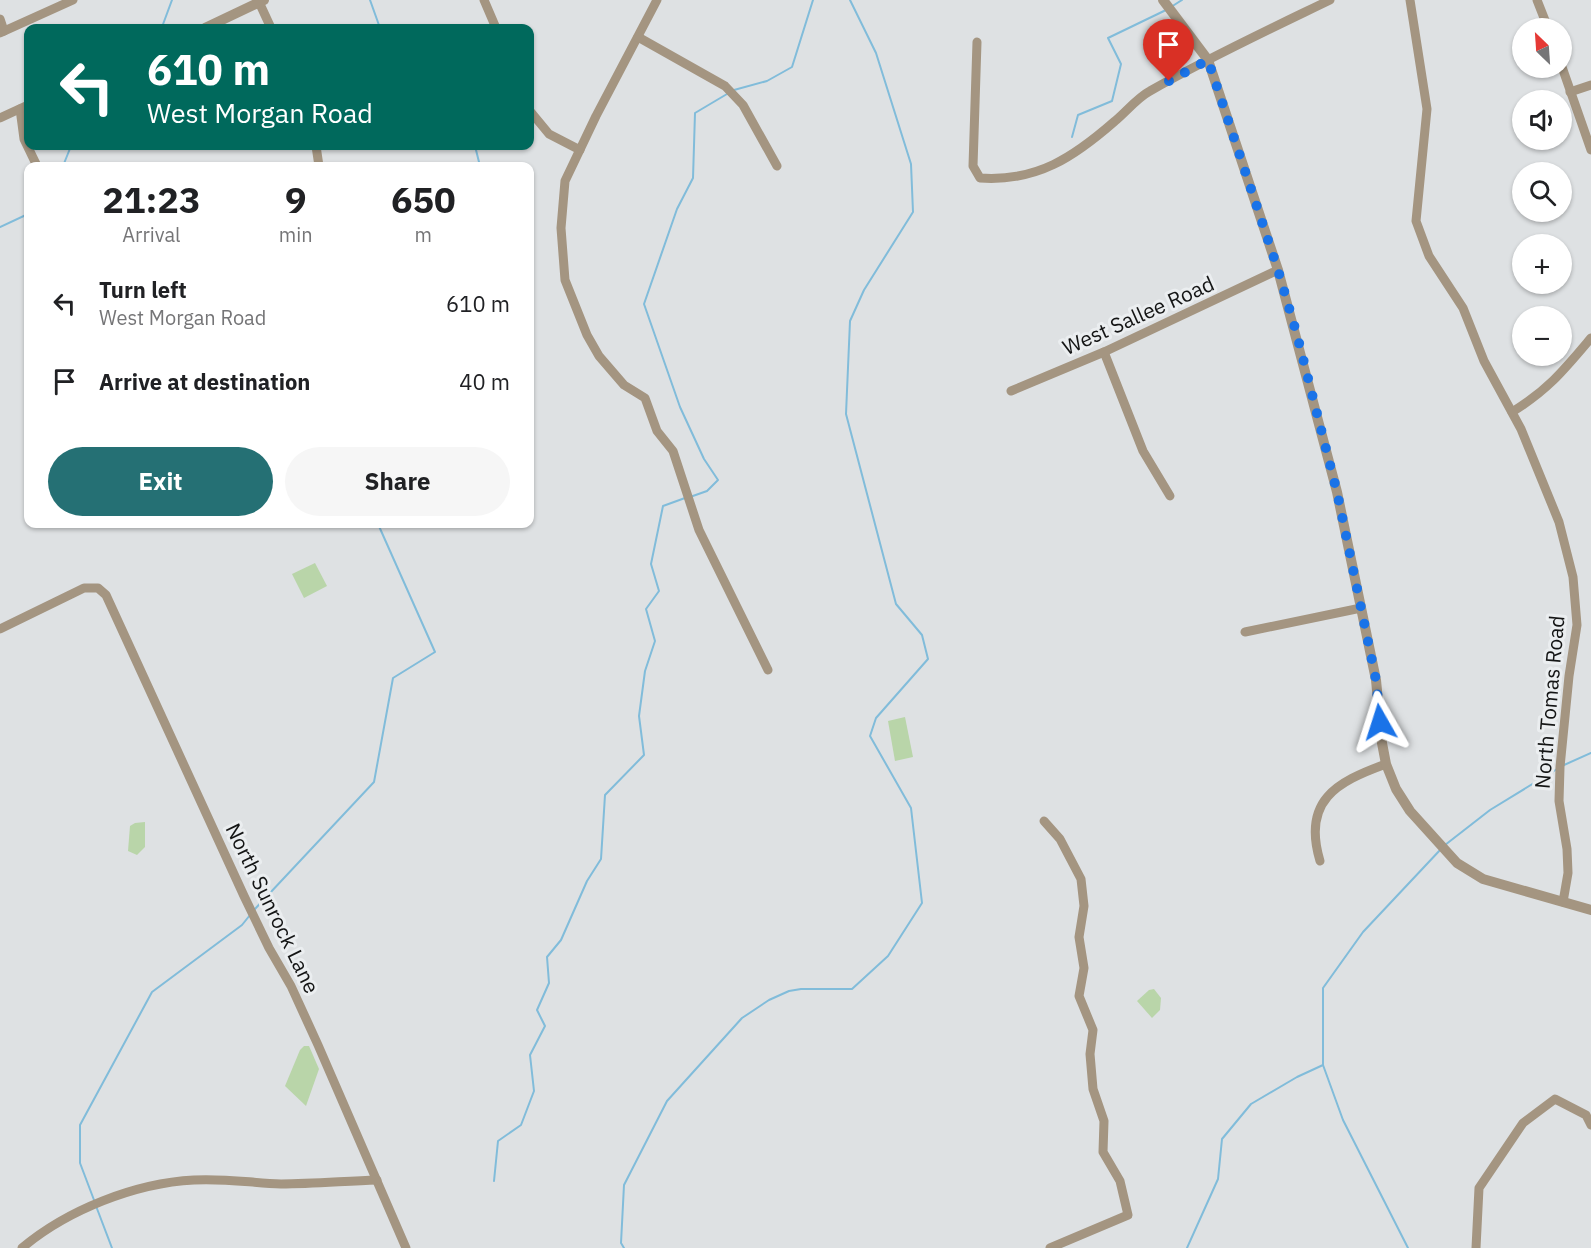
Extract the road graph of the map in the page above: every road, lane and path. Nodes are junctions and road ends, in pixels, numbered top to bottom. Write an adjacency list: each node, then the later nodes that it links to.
1 (74, 0): 15 (street)
2 (484, 0): 14 (street)
3 (657, 0): 16 (street)
4 (1163, 0): 18 (street)
5 (1330, 0): 18 (street)
6 (1410, 0): 33 (street, North Tomas Road)
7 (1537, 0): 9 (street)
8 (259, 3): 11 (street); 12 (street); 13 (street)
9 (1544, 18)
10 (0, 20): 15 (street)
11 (214, 24)
12 (264, 24)
13 (269, 24)
14 (494, 24)
15 (2, 32)
16 (638, 37): 26 (street); 28 (street)
17 (977, 42): 18 (street)
18 (1208, 60): 29 (street)
19 (1591, 85): 20 (street)
20 (1572, 91)
21 (1572, 98): 27 (street)
22 (24, 107): 24 (street); 25 (street)
23 (534, 116): 26 (street)
24 (0, 118)
25 (24, 139)
26 (580, 150): 38 (street)
27 (1591, 150)
28 (777, 166)
29 (1278, 270): 31 (street, West Sallee Road); 35 (street)
30 (1591, 338): 33 (street)
31 (1104, 352): 32 (street, West Sallee Road); 34 (street)
32 (1011, 391)
33 (1512, 412): 42 (street, North Tomas Road)
34 (1170, 496)
35 (1361, 608): 37 (street); 39 (street)
36 (0, 629): 45 (street, North Sunrock Lane)
37 (1245, 633)
38 (768, 669)
39 (1386, 764): 41 (street); 42 (street)
40 (1044, 821): 48 (street)
41 (1320, 861)
42 (1563, 902): 43 (street)
43 (1591, 910)
44 (1591, 1125): 49 (street)
45 (377, 1180): 46 (street, North Sunrock Lane); 47 (street)
46 (401, 1246)
47 (22, 1248)
48 (1050, 1248)
49 (1476, 1248)

